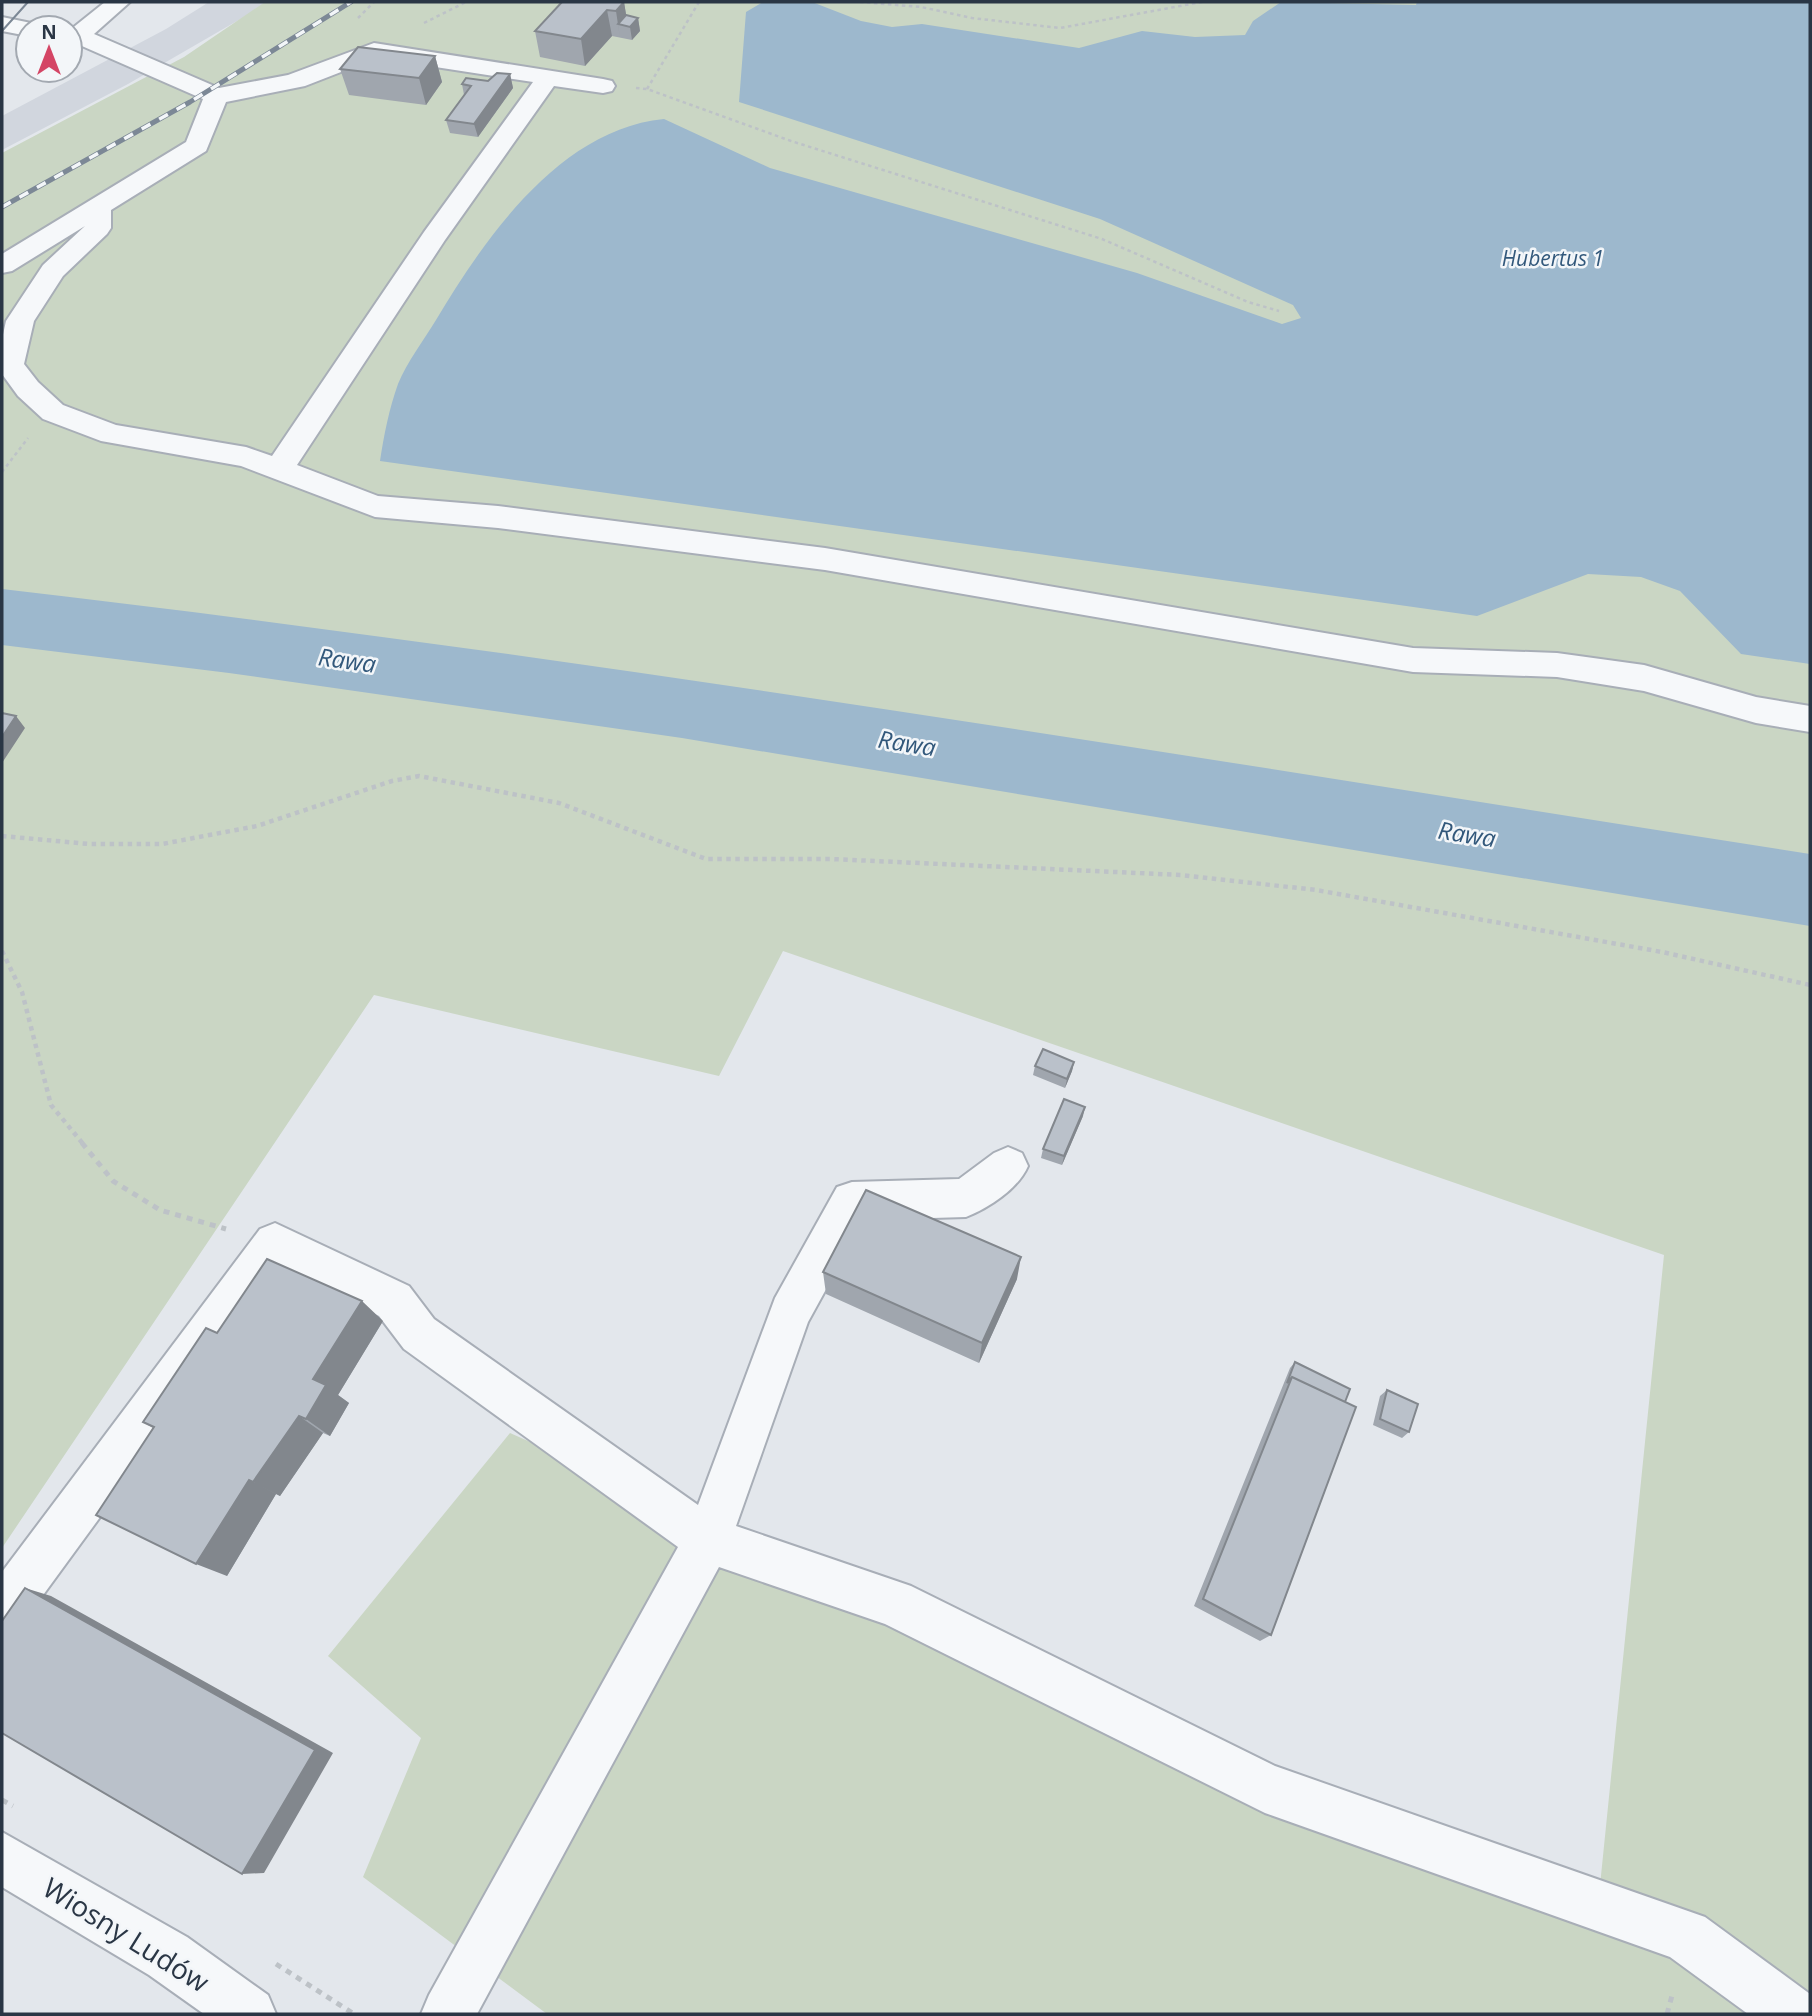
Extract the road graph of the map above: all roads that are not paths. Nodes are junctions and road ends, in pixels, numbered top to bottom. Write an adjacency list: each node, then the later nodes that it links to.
1 (119, 2): 2 (street)
2 (84, 28)
3 (84, 40): 6 (street)
4 (547, 79): 5 (street); 6 (street); 9 (street)
5 (603, 86)
6 (216, 96): 7 (street)
7 (98, 206): 8 (street); 9 (street)
8 (2, 265)
9 (278, 470): 10 (street)
10 (1810, 719)
11 (1009, 1166): 12 (street)
12 (708, 1540): 13 (street); 16 (street); 17 (street)
13 (2, 1611)
14 (2, 1858): 15 (street, Wiosny Ludów)
15 (249, 2014)
16 (448, 2014)
17 (1793, 2014)

